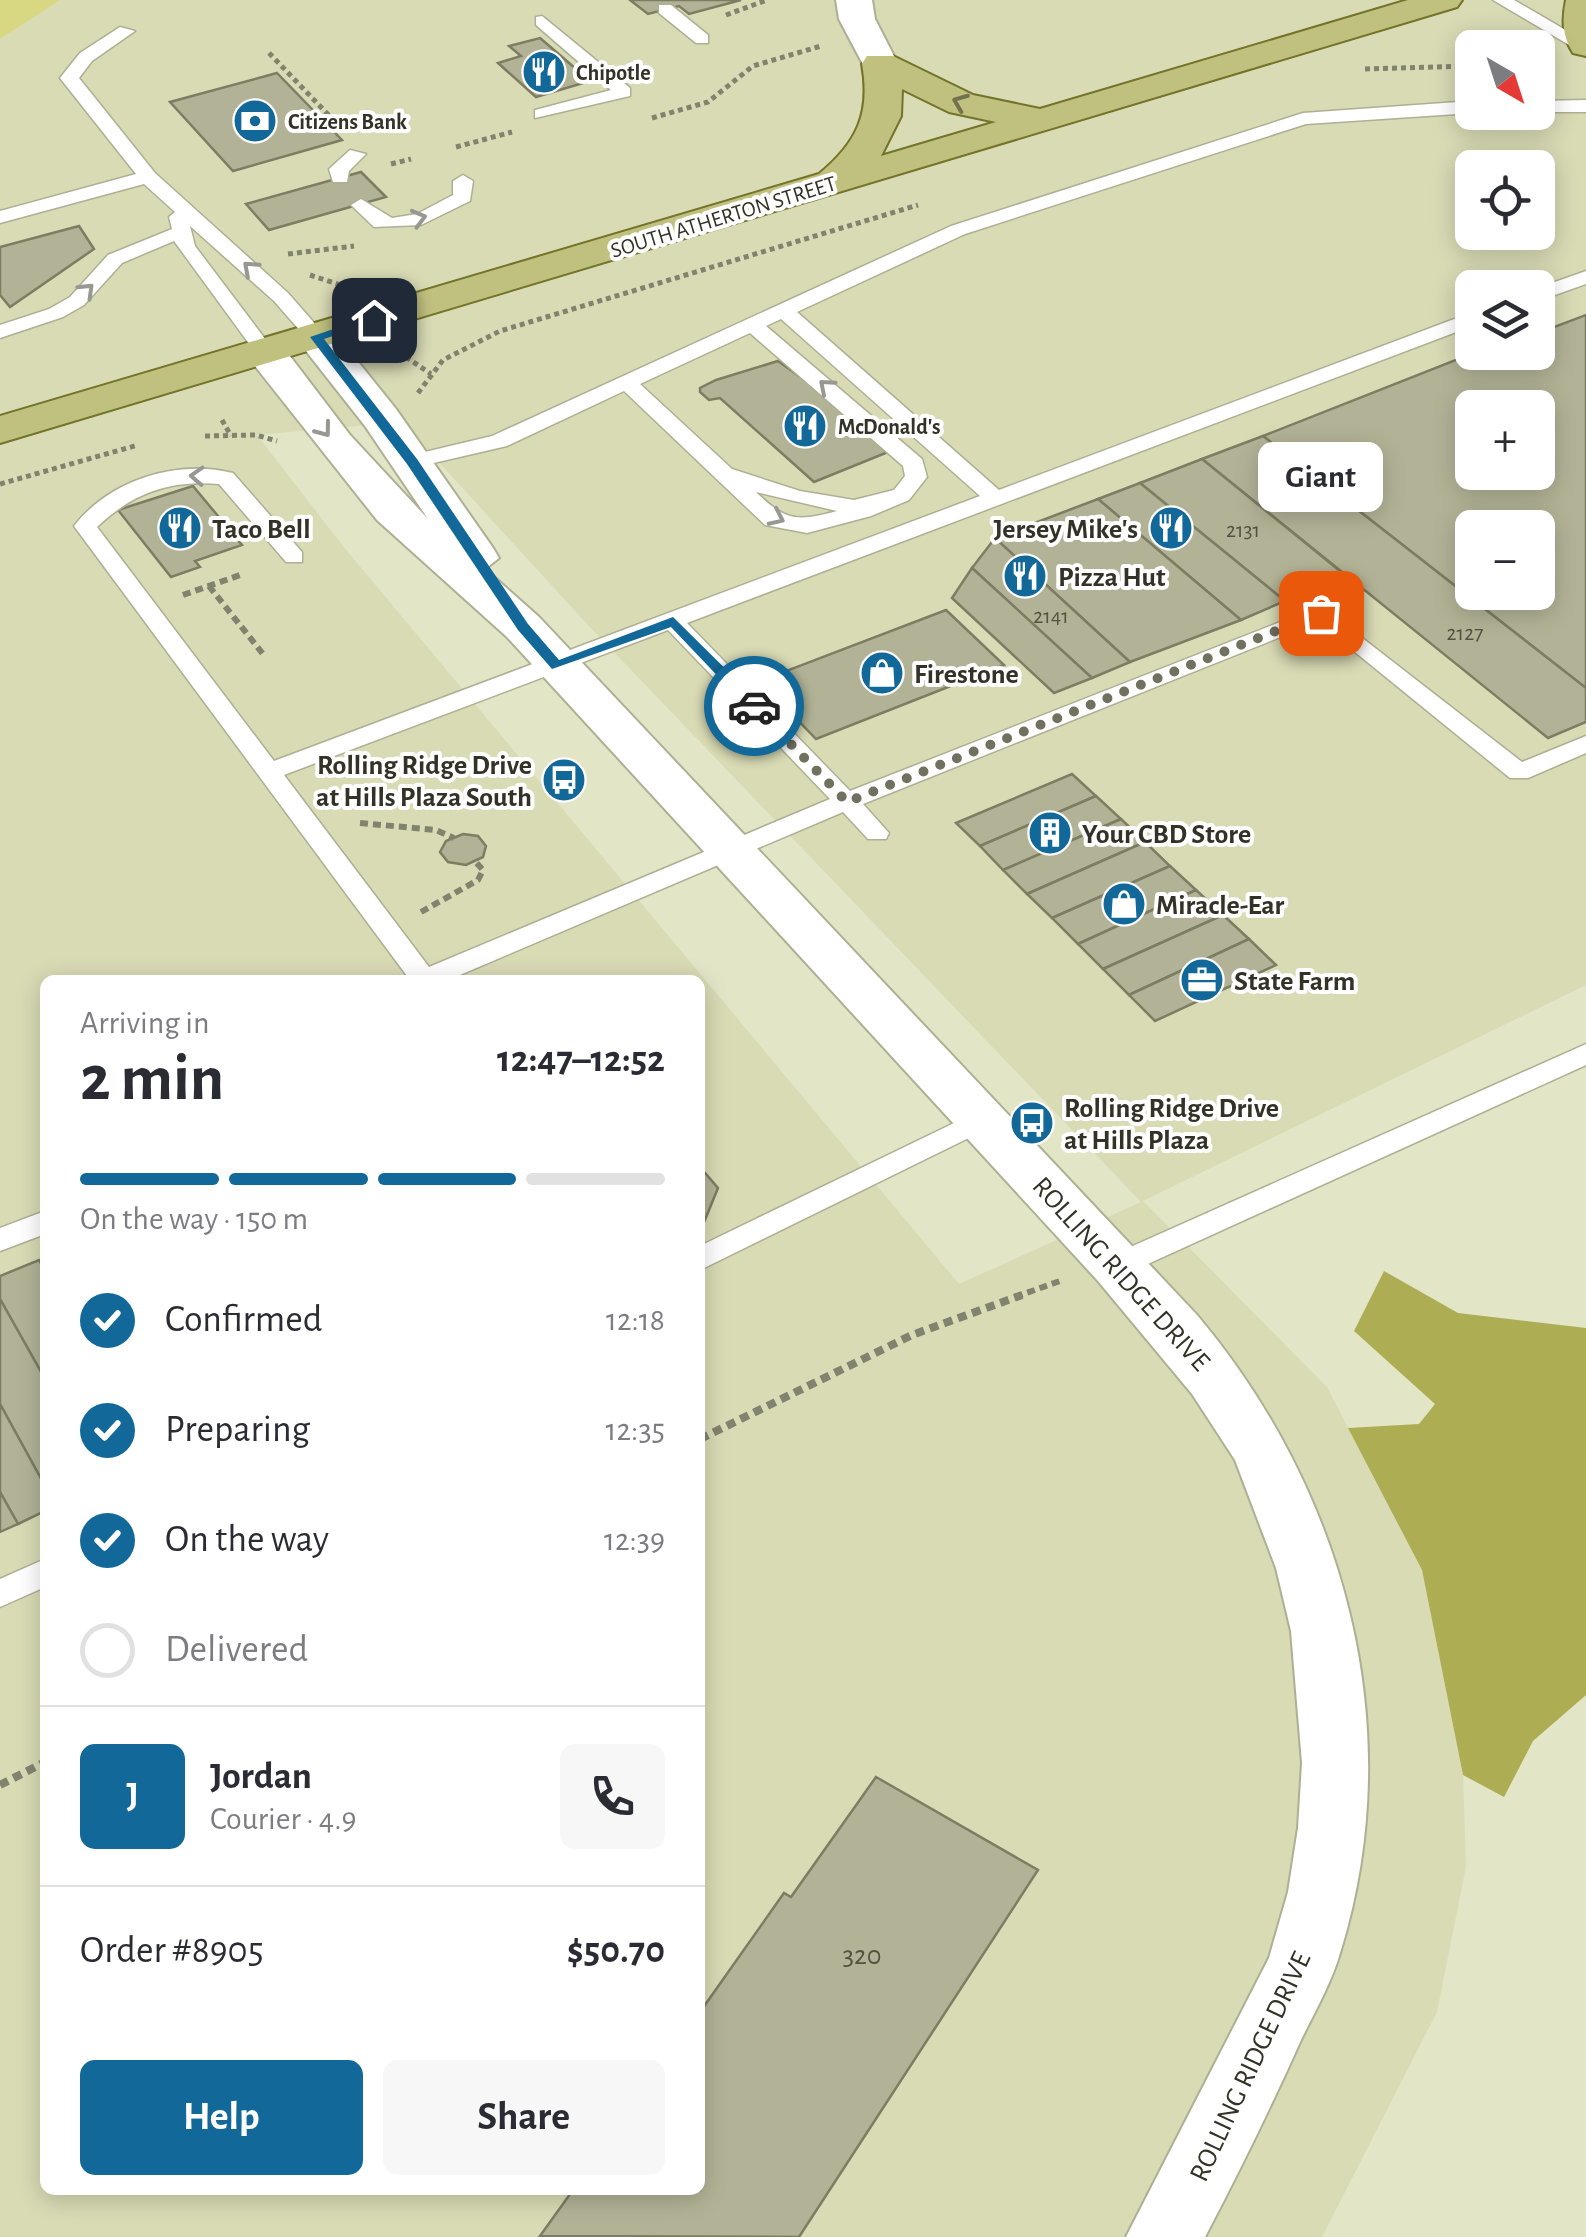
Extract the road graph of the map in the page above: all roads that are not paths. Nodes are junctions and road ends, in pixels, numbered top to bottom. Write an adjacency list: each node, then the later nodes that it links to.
1 (854, 0): 10 (street)
2 (1445, 0): 15 (main road, SOUTH ATHERTON STREET)
3 (1502, 0): 9 (lane)
4 (1584, 0): 9 (main road)
5 (666, 9): 8 (lane)
6 (542, 21): 14 (lane)
7 (126, 31): 17 (lane)
8 (702, 39)
9 (1586, 47)
10 (880, 64): 15 (main road, one-way to 10); 20 (main road)
11 (1586, 106): 12 (lane)
12 (1555, 107)
13 (1455, 108): 27 (lane)
14 (542, 114)
15 (1045, 120): 20 (main road, SOUTH ATHERTON STREET)
16 (353, 145): 18 (lane)
17 (148, 177): 22 (lane); 23 (lane)
18 (340, 178)
19 (462, 181): 21 (lane, one-way to 19)
20 (834, 182): 31 (main road, SOUTH ATHERTON STREET)
21 (361, 204)
22 (176, 206): 24 (lane); 31 (lane, one-way to 22)
23 (0, 217)
24 (182, 232): 30 (lane, one-way to 24); 32 (lane)
25 (1586, 277): 26 (lane)
26 (1555, 289)
27 (784, 311): 29 (lane); 37 (lane)
28 (1455, 325): 37 (lane)
29 (754, 326): 33 (lane); 38 (lane, one-way to 29)
30 (0, 332)
31 (316, 337): 32 (main road, SOUTH ATHERTON STREET); 35 (street, ROLLING RIDGE DRIVE)
32 (265, 352): 34 (main road, SOUTH ATHERTON STREET); 41 (street, ROLLING RIDGE DRIVE, one-way to 41)
33 (628, 383): 35 (lane); 36 (lane)
34 (0, 430)
35 (412, 462): 41 (street, ROLLING RIDGE DRIVE)
36 (721, 473): 38 (lane); 38 (lane, one-way to 38)
37 (994, 497): 40 (lane)
38 (868, 509)
39 (294, 557): 44 (lane, one-way to 44)
40 (673, 622): 42 (lane); 45 (lane)
41 (523, 627): 42 (street, ROLLING RIDGE DRIVE)
42 (557, 666): 44 (lane); 47 (street, ROLLING RIDGE DRIVE)
43 (1586, 744): 45 (lane)
44 (269, 772): 48 (lane)
45 (847, 802): 46 (lane); 47 (lane)
46 (877, 832)
47 (727, 850): 49 (lane); 51 (street, ROLLING RIDGE DRIVE)
48 (420, 975)
49 (436, 975)
50 (1586, 1054): 55 (lane)
51 (982, 1120): 54 (lane); 55 (street, ROLLING RIDGE DRIVE)
52 (40, 1224): 53 (lane)
53 (0, 1240)
54 (705, 1257)
55 (1097, 1269): 58 (street, ROLLING RIDGE DRIVE)
56 (40, 1574): 57 (lane)
57 (0, 1594)
58 (1164, 2237)

